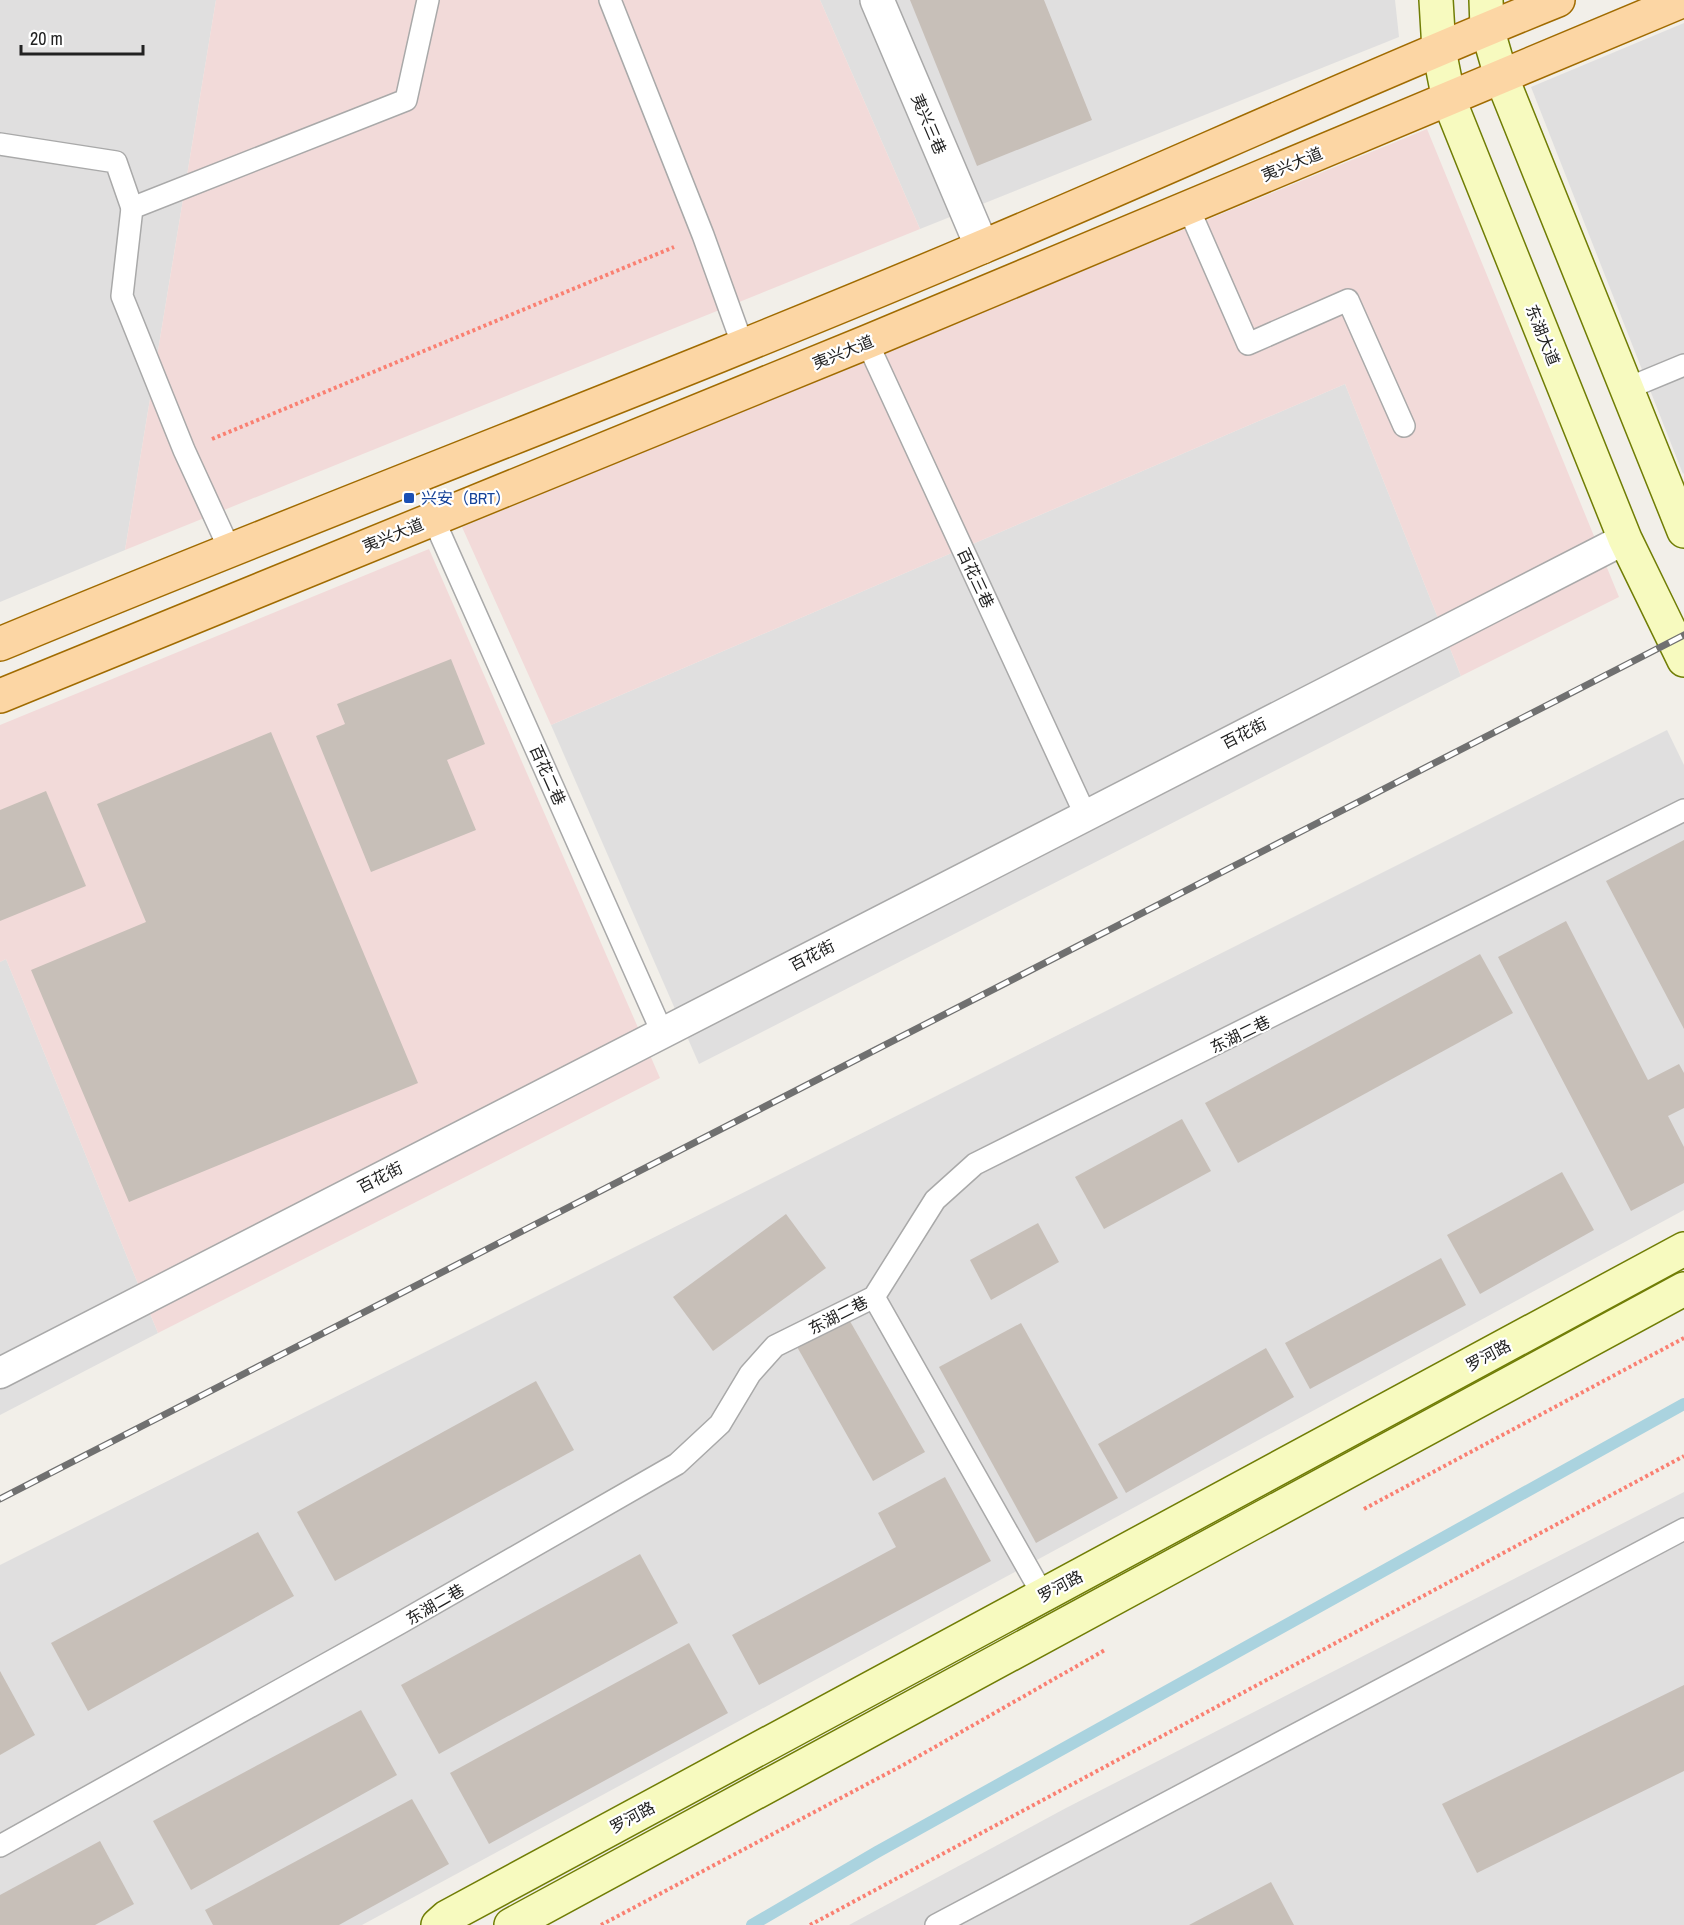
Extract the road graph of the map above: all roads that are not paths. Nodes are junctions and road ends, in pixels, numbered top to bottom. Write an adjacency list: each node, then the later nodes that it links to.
1 (428, 0): 13 (lane)
2 (610, 0): 16 (lane)
3 (877, 0): 14 (street, 夷兴三巷)
4 (1436, 0): 8 (main road, 东湖大道)
5 (1558, 0): 7 (main road)
6 (1684, 0): 9 (main road, 夷兴大道)
7 (1486, 14): 8 (main road); 9 (main road)
8 (1439, 50): 10 (main road, 东湖大道); 14 (main road)
9 (1501, 76): 10 (main road, 夷兴大道); 18 (main road)
10 (1449, 100): 12 (main road, 夷兴大道); 22 (main road, 东湖大道)
11 (0, 144): 13 (lane)
12 (1188, 207): 15 (main road, 夷兴大道); 19 (lane)
13 (132, 208): 23 (lane)
14 (981, 248): 16 (main road)
15 (867, 342): 20 (main road, 夷兴大道); 28 (lane, 百花三巷)
16 (743, 346): 23 (main road)
17 (1684, 364): 18 (lane)
18 (1626, 389): 21 (main road)
19 (1404, 426)
20 (433, 518): 26 (main road, 夷兴大道); 29 (lane, 百花二巷)
21 (1681, 519)
22 (1625, 539): 25 (main road, 东湖大道); 28 (street, 百花街)
23 (229, 548): 24 (main road)
24 (0, 644)
25 (1684, 660)
26 (0, 696)
27 (1684, 810): 32 (lane, 东湖二巷)
28 (1085, 814): 29 (street, 百花街)
29 (662, 1032): 33 (street, 百花街)
30 (1684, 1250): 35 (main road, 罗河路)
31 (1684, 1289): 38 (main road)
32 (874, 1297): 35 (lane); 36 (lane, 东湖二巷)
33 (0, 1373)
34 (1684, 1529): 39 (lane)
35 (1043, 1595): 37 (main road, 罗河路)
36 (0, 1845)
37 (438, 1925)
38 (511, 1925)
39 (936, 1925)

